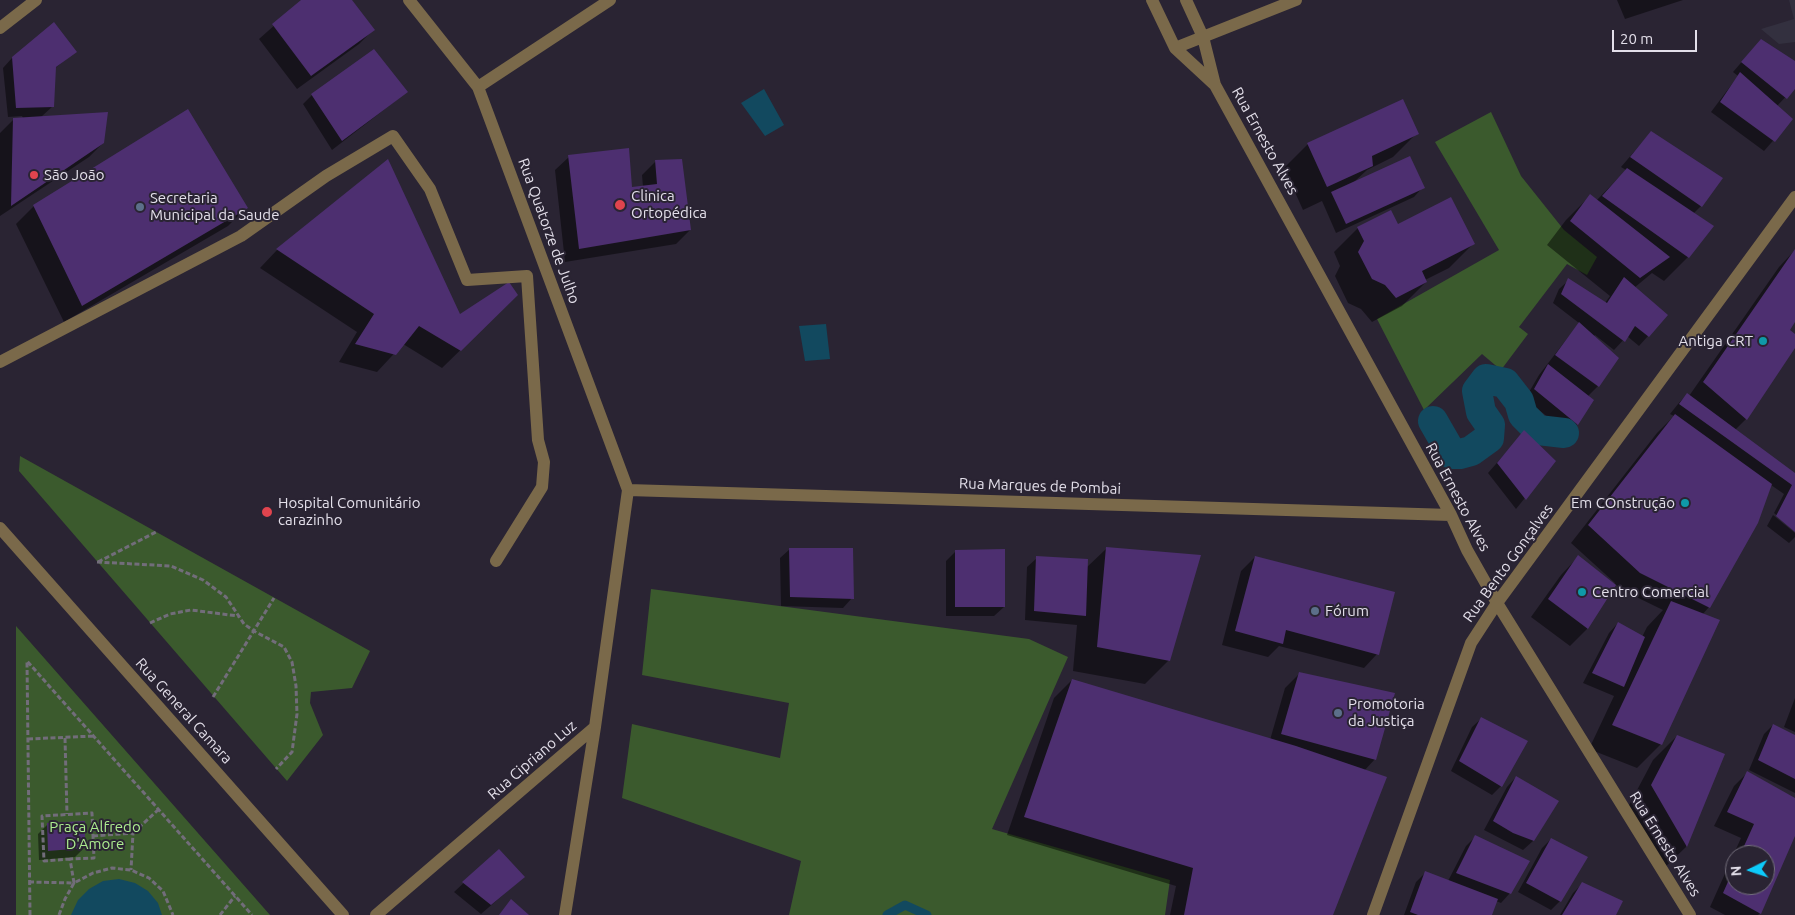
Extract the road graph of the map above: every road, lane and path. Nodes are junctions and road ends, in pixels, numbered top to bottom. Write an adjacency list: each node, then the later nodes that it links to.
1 (36, 0): 7 (street)
2 (409, 0): 11 (street, Rua Quatorze de Julho)
3 (610, 0): 11 (street)
4 (1152, 0): 9 (street, Rua Ernesto Alves)
5 (1186, 0): 8 (street, Rua Ernesto Alves)
6 (1296, 0): 8 (street)
7 (0, 28)
8 (1203, 37): 9 (street); 10 (street, Rua Ernesto Alves)
9 (1174, 48): 10 (street, Rua Ernesto Alves)
10 (1215, 84): 17 (street, Rua Ernesto Alves)
11 (478, 87): 13 (street, Rua Quatorze de Julho)
12 (1795, 197): 22 (street, Rua Bento Gonçalves)
13 (544, 265): 14 (street); 16 (street, Rua Quatorze de Julho)
14 (527, 276): 15 (street); 20 (street)
15 (0, 362)
16 (628, 490): 17 (street, Rua Marques de Pombai); 27 (street, Rua Cipriano Luz)
17 (1451, 515): 22 (street, Rua Ernesto Alves)
18 (0, 528): 46 (street, Rua General Camara)
19 (156, 532): 23 (path)
20 (496, 561)
21 (274, 598): 25 (path)
22 (1497, 604): 49 (street, Rua Bento Gonçalves); 50 (street, Rua Ernesto Alves)
23 (238, 616): 24 (path); 25 (path)
24 (150, 623)
25 (254, 631): 26 (path); 31 (path)
26 (213, 697)
27 (595, 727): 47 (street, Rua Cipriano Luz); 48 (street)
28 (94, 736): 29 (path); 30 (path); 32 (path)
29 (65, 738): 30 (path); 33 (path)
30 (28, 739): 38 (path)
31 (276, 769)
32 (158, 810): 34 (path); 40 (path)
33 (67, 814): 35 (path); 36 (path)
34 (133, 833): 35 (path); 37 (path)
35 (93, 836): 36 (path)
36 (70, 859): 39 (path)
37 (131, 870): 39 (path); 43 (path)
38 (29, 882): 39 (path); 41 (path)
39 (74, 884): 42 (path)
40 (235, 896): 44 (path); 45 (path)
41 (30, 915)
42 (59, 915)
43 (173, 915)
44 (220, 915)
45 (252, 915)
46 (343, 915)
47 (376, 915)
48 (564, 915)
49 (1373, 915)
50 (1690, 915)

